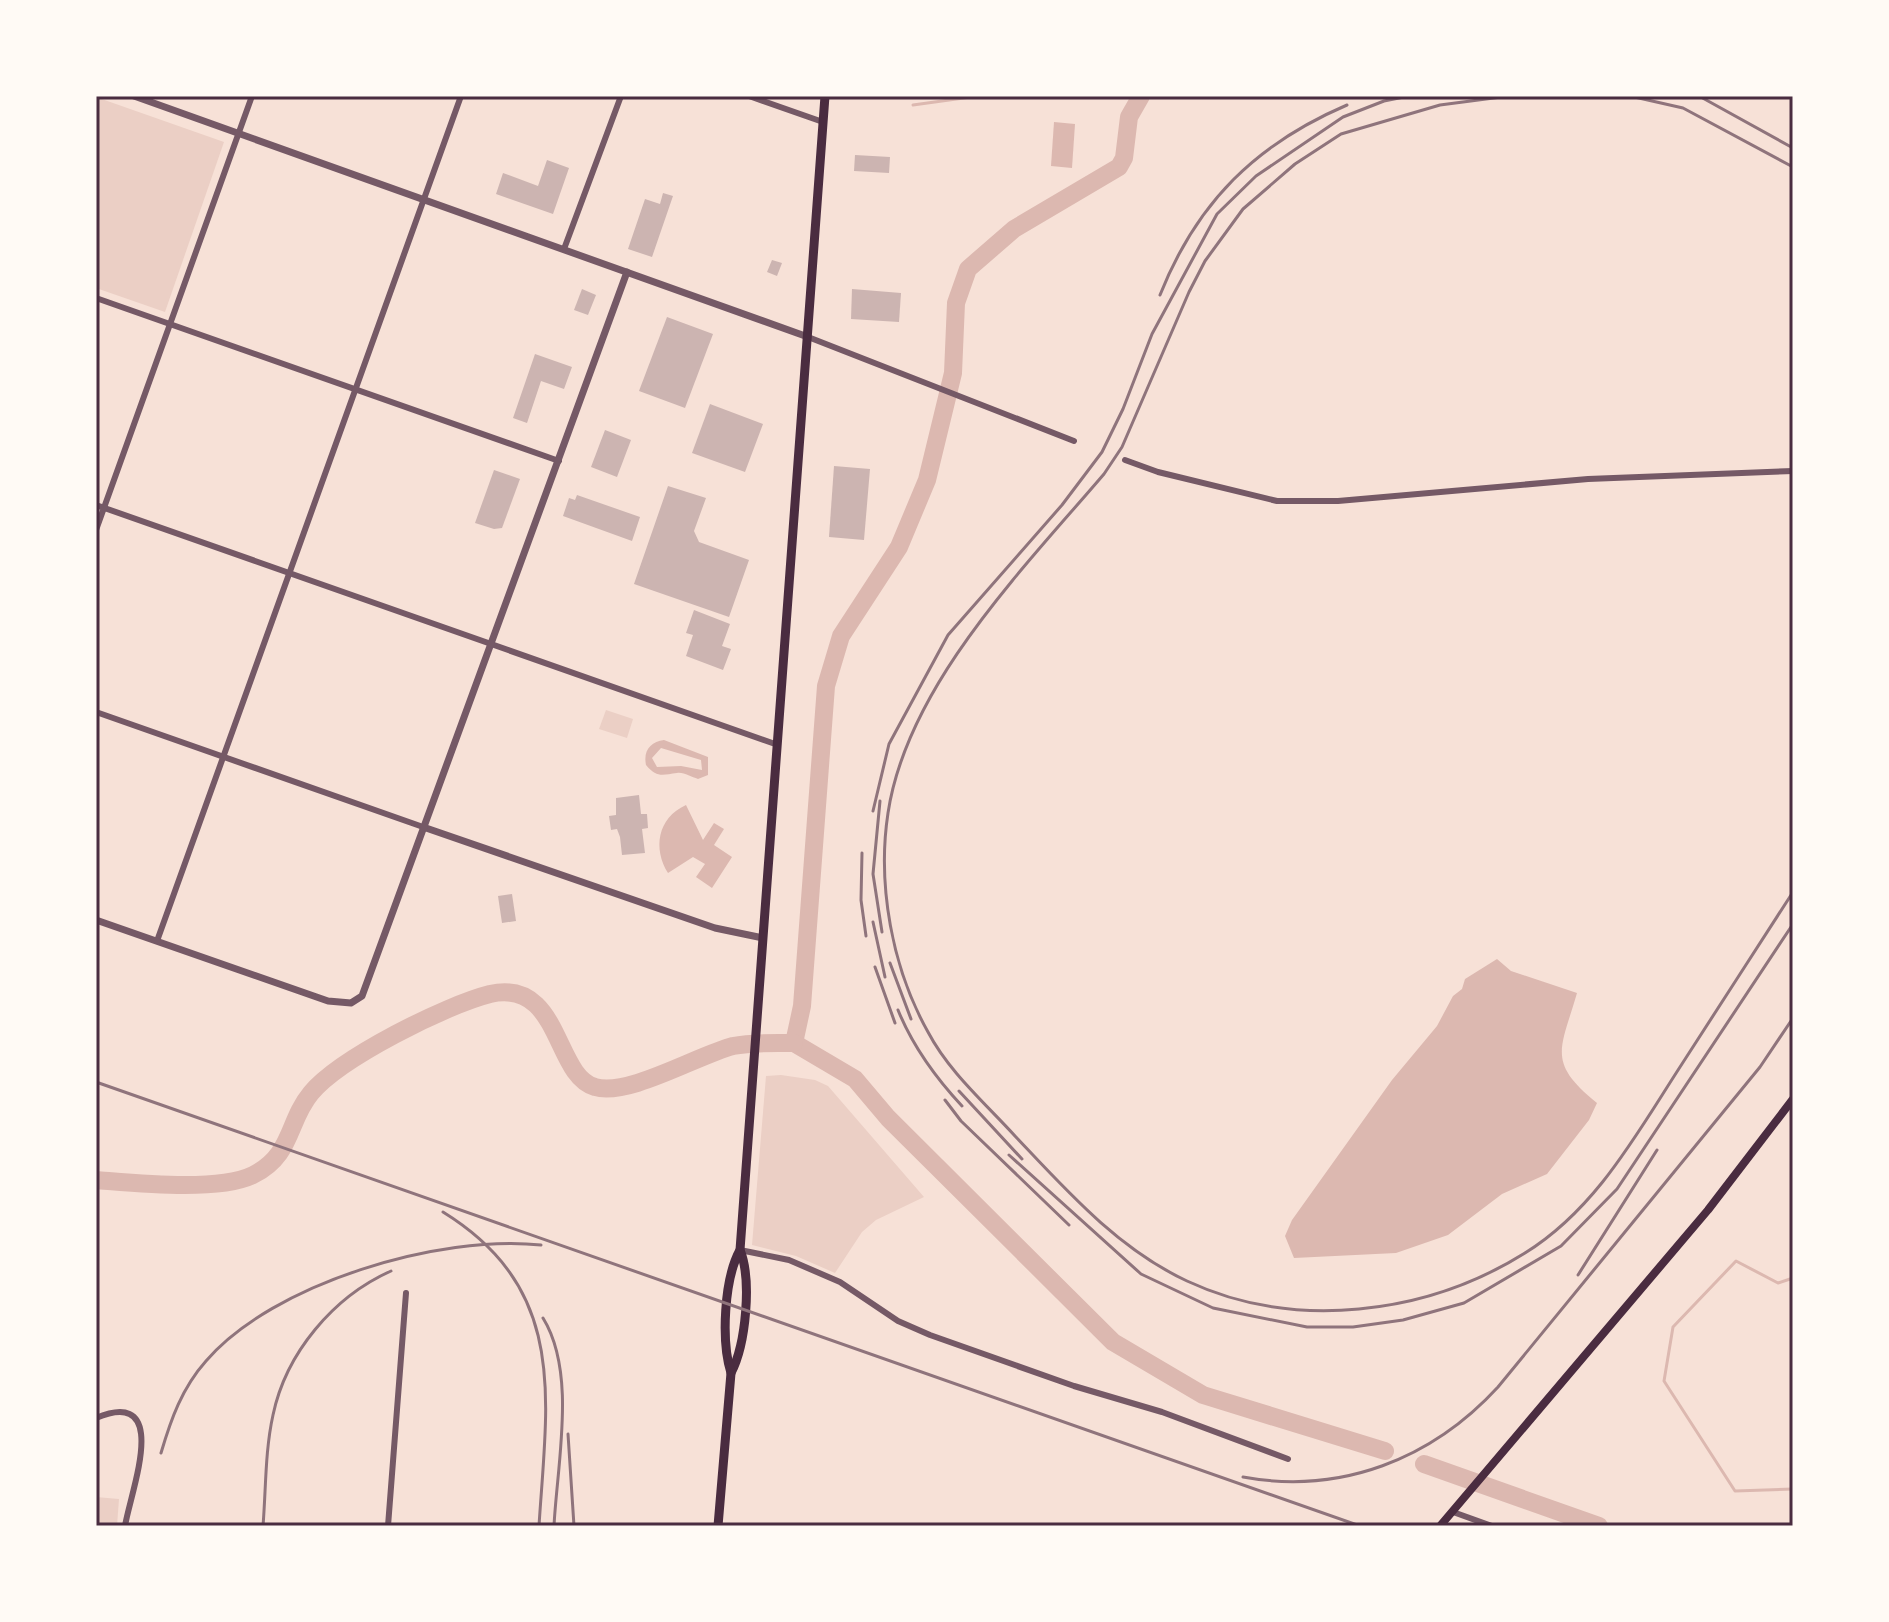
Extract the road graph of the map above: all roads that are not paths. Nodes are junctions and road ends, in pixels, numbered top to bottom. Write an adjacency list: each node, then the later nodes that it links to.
1 (134, 96): 8 (street)
2 (252, 96): 8 (street)
3 (461, 96): 9 (street)
4 (621, 96): 10 (street)
5 (749, 96): 7 (street)
6 (825, 96): 7 (main road)
7 (823, 122): 14 (main road)
8 (239, 132): 9 (street); 13 (street)
9 (423, 199): 10 (street); 15 (street)
10 (564, 249): 11 (street)
11 (627, 272): 14 (street); 18 (street)
12 (96, 298): 13 (street)
13 (171, 324): 15 (street); 21 (street)
14 (808, 337): 16 (street); 26 (main road)
15 (355, 388): 18 (street); 23 (street)
16 (1074, 441)
17 (1125, 460): 19 (street)
18 (559, 461): 24 (street)
19 (1793, 471)
20 (96, 505): 21 (street)
21 (104, 508): 22 (street); 23 (street)
22 (96, 530)
23 (289, 572): 24 (street); 27 (street)
24 (493, 645): 26 (street); 28 (street)
25 (96, 712): 27 (street)
26 (778, 745): 30 (main road)
27 (223, 757): 28 (street); 31 (street)
28 (426, 828): 30 (street); 31 (street)
29 (96, 920): 31 (street)
30 (763, 938): 33 (main road)
31 (157, 941)
32 (1793, 1099): 38 (main road)
33 (740, 1250): 35 (main road); 35 (main road); 37 (street)
34 (406, 1293): 40 (street)
35 (731, 1373): 41 (main road)
36 (96, 1418): 39 (street)
37 (1288, 1459)
38 (1453, 1512): 42 (main road); 43 (street)
39 (125, 1526)
40 (388, 1526)
41 (718, 1526)
42 (1440, 1526)
43 (1492, 1526)

